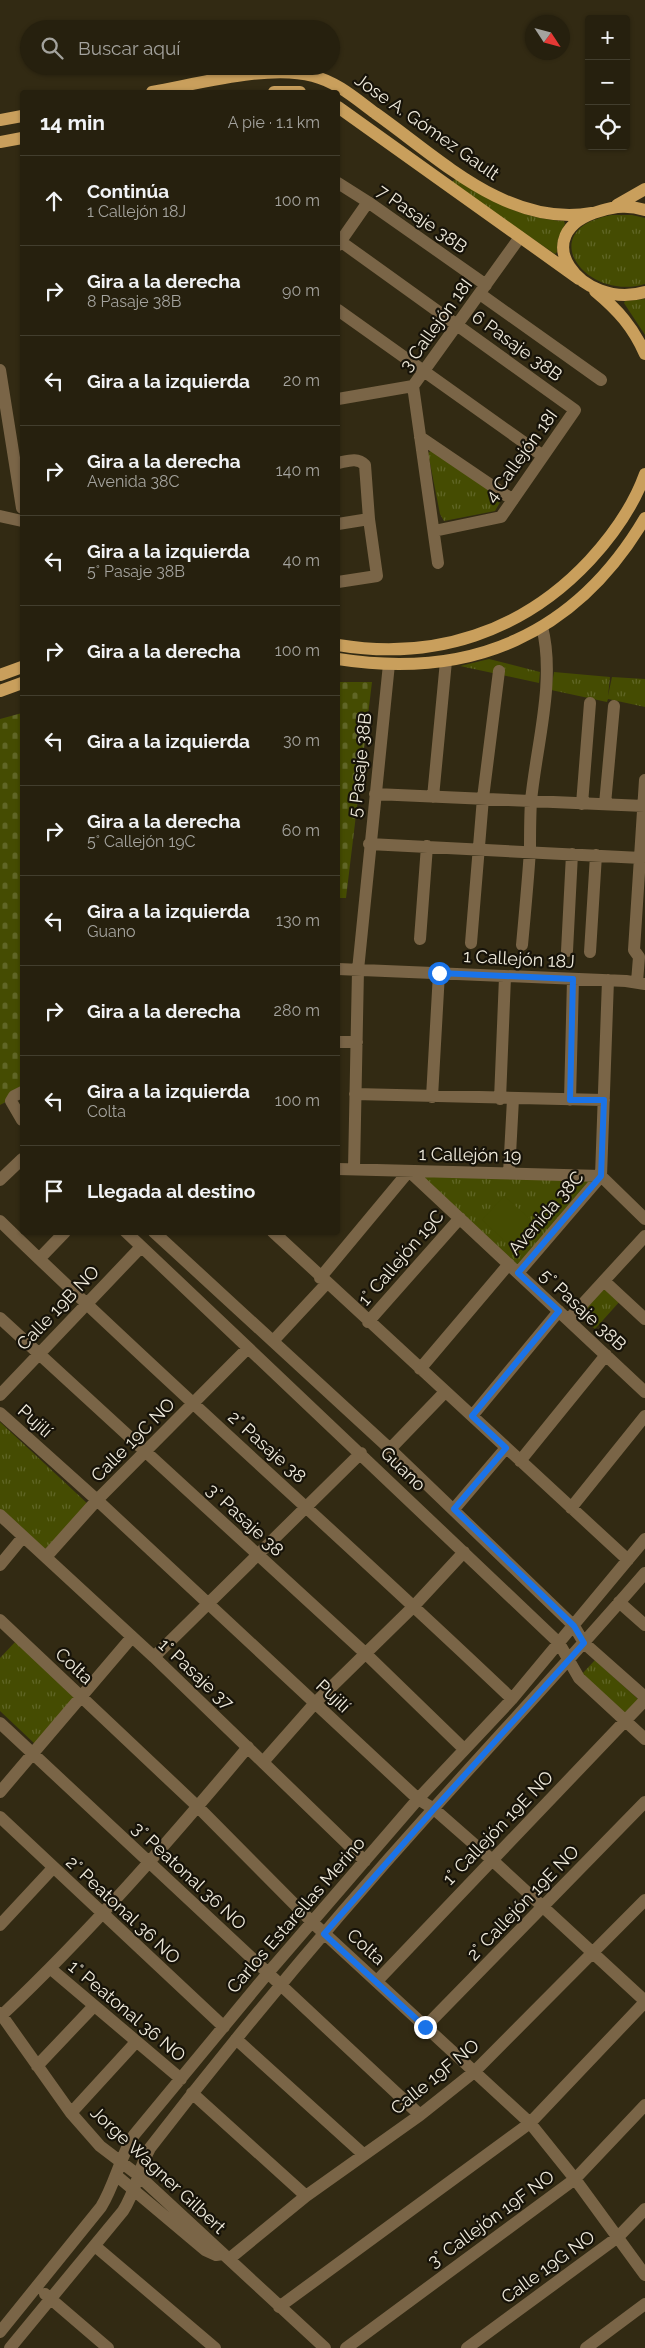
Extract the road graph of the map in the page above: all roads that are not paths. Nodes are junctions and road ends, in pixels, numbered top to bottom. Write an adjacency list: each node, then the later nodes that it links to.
1 (251, 75): 3 (main road, Jose A. Gómez Gault)
2 (310, 75): 14 (main road, Jose A. Gómez Gault)
3 (164, 90)
4 (340, 108): 15 (main road, Jose A. Gómez Gault)
5 (20, 116): 6 (main road)
6 (0, 120)
7 (20, 138): 8 (main road)
8 (0, 142)
9 (340, 184): 11 (street, 7 Pasaje 38B)
10 (645, 189): 12 (main road)
11 (368, 202): 16 (street); 19 (street, 7 Pasaje 38B)
12 (615, 206): 13 (main road); 14 (main road)
13 (645, 210)
14 (592, 213): 18 (main road)
15 (520, 237): 18 (main road, Jose A. Gómez Gault); 19 (street, 3 Callejón 18I)
16 (340, 242)
17 (340, 244): 22 (street, 6 Pasaje 38B)
18 (584, 283): 20 (main road); 23 (main road)
19 (483, 289): 22 (street, 3 Callejón 18I); 26 (street, 7 Pasaje 38B)
20 (645, 292)
21 (340, 311): 25 (street)
22 (458, 324): 25 (street, 3 Callejón 18I); 29 (street, 6 Pasaje 38B)
23 (645, 354)
24 (0, 370): 30 (street)
25 (424, 371): 27 (street, 3 Callejón 18I); 32 (street)
26 (601, 380)
27 (413, 386): 28 (street); 31 (street, 3 Callejón 18I)
28 (340, 399)
29 (575, 410): 32 (street, 4 Callejón 18I)
30 (6, 436): 35 (street)
31 (420, 437): 36 (street); 42 (street, 3 Callejón 18I)
32 (543, 456): 36 (street, 4 Callejón 18I)
33 (340, 463): 39 (street)
34 (645, 474): 46 (main road)
35 (20, 499)
36 (513, 500): 42 (street, 4 Callejón 18I)
37 (0, 516): 40 (street)
38 (645, 518): 45 (main road)
39 (369, 519): 41 (street); 44 (street)
40 (20, 521)
41 (340, 524)
42 (434, 531): 43 (street, 3 Callejón 18I)
43 (438, 563)
44 (340, 582)
45 (542, 627): 48 (main road); 61 (street)
46 (340, 645)
47 (340, 659): 49 (main road)
48 (446, 661): 49 (main road); 59 (street)
49 (389, 664): 58 (street, 5 Pasaje 38B)
50 (20, 668): 52 (main road)
51 (498, 671): 60 (street)
52 (0, 675)
53 (20, 684): 54 (main road)
54 (0, 691)
55 (590, 703): 62 (street)
56 (614, 706): 63 (street)
57 (645, 780): 64 (street)
58 (375, 794): 59 (street); 65 (street, 5 Pasaje 38B)
59 (433, 797): 60 (street)
60 (484, 798): 61 (street); 67 (street)
61 (531, 802): 62 (street); 68 (street)
62 (582, 804): 63 (street)
63 (605, 804): 64 (street)
64 (644, 806): 71 (street)
65 (370, 844): 66 (street); 78 (street, 5 Pasaje 38B)
66 (427, 846): 67 (street); 72 (street)
67 (481, 849): 68 (street); 73 (street)
68 (530, 852): 69 (street); 74 (street)
69 (572, 854): 70 (street); 75 (street)
70 (596, 854): 71 (street); 76 (street)
71 (642, 858): 83 (street)
72 (420, 939)
73 (471, 943)
74 (522, 944)
75 (567, 950)
76 (590, 952)
77 (340, 969): 78 (street, 1 Callejón 18J)
78 (358, 970): 79 (street, 1 Callejón 18J); 85 (street, 5 Pasaje 38B)
79 (439, 973): 80 (street, 1 Callejón 18J); 88 (street)
80 (505, 977): 81 (street, 1 Callejón 18J); 89 (street)
81 (573, 979): 82 (street, 1 Callejón 18J); 91 (street)
82 (608, 980): 83 (street, 1 Callejón 18J); 92 (street, Avenida 38C)
83 (641, 983)
84 (340, 1042): 85 (street)
85 (356, 1042): 87 (street, 5 Pasaje 38B)
86 (20, 1093): 93 (street)
87 (355, 1094): 88 (street); 96 (street, 5 Pasaje 38B)
88 (432, 1097): 89 (street)
89 (500, 1099): 90 (street)
90 (513, 1100): 91 (street); 98 (street)
91 (570, 1100): 92 (street)
92 (604, 1100): 99 (street, Avenida 38C)
93 (20, 1117)
94 (20, 1161): 100 (street)
95 (340, 1169): 96 (street, 1 Callejón 19)
96 (354, 1169): 97 (street, 1 Callejón 19)
97 (409, 1171): 98 (street, 1 Callejón 19); 101 (street, 5° Pasaje 38B); 112 (street)
98 (509, 1173): 99 (street, 1 Callejón 19)
99 (601, 1176): 102 (street, Avenida 38C); 111 (street, Avenida 38C)
100 (0, 1180)
101 (460, 1218): 111 (street, 5° Pasaje 38B); 118 (street, 1° Callejón 19C)
102 (645, 1219)
103 (0, 1222): 110 (street, 2° Pasaje 38)
104 (62, 1235): 110 (street)
105 (129, 1235): 109 (street, Guano)
106 (162, 1235): 119 (street, Guano)
107 (276, 1235): 112 (street)
108 (645, 1236): 113 (street)
109 (141, 1247): 114 (street, Calle 19B NO); 120 (street, Guano)
110 (39, 1259): 114 (street, 2° Pasaje 38)
111 (513, 1269): 115 (street, 5° Pasaje 38B); 123 (street, Avenida 38C)
112 (324, 1281): 118 (street); 119 (street)
113 (604, 1281): 115 (street); 117 (street)
114 (85, 1304): 121 (street, Calle 19B NO); 127 (street, 2° Pasaje 38)
115 (564, 1316): 122 (street, 5° Pasaje 38B); 129 (street)
116 (0, 1318): 121 (street, 3° Pasaje 38)
117 (645, 1318)
118 (368, 1322): 123 (street)
119 (274, 1340): 132 (street, Guano)
120 (247, 1349): 127 (street, Calle 19C NO); 134 (street, Guano)
121 (38, 1354): 126 (street, Calle 19B NO); 133 (street, 3° Pasaje 38)
122 (606, 1355): 125 (street, 5° Pasaje 38B); 135 (street)
123 (420, 1368): 124 (street)
124 (445, 1392): 129 (street); 132 (street)
125 (645, 1392)
126 (0, 1395)
127 (194, 1405): 133 (street, Calle 19C NO); 137 (street, 2° Pasaje 38)
128 (0, 1413): 136 (street, Pujilí)
129 (472, 1416): 131 (street)
130 (645, 1416): 138 (street)
131 (506, 1448): 135 (street); 139 (street)
132 (390, 1450): 139 (street, Guano)
133 (146, 1452): 136 (street, Calle 19C NO); 144 (street, 3° Pasaje 38)
134 (361, 1453): 137 (street); 143 (street, Guano)
135 (520, 1461): 138 (street)
136 (97, 1500): 145 (street, Calle 19C NO); 150 (street, Pujilí)
137 (306, 1505): 144 (street); 151 (street, 2° Pasaje 38)
138 (571, 1508): 146 (street)
139 (454, 1509): 154 (street, Guano)
140 (0, 1515): 141 (street, 1° Pasaje 37)
141 (23, 1537): 145 (street, 1° Pasaje 37); 147 (street)
142 (645, 1539): 146 (street, Carlos Estarellas Merino)
143 (464, 1552): 151 (street); 156 (street, Guano)
144 (256, 1555): 150 (street); 158 (street, 3° Pasaje 38)
145 (46, 1558): 155 (street, 1° Pasaje 37)
146 (628, 1560): 154 (street, Carlos Estarellas Merino)
147 (0, 1564)
148 (645, 1573): 149 (street, Carlos Estarellas Merino)
149 (620, 1602): 153 (street); 157 (street, Carlos Estarellas Merino)
150 (206, 1604): 159 (street); 164 (street, Pujilí)
151 (414, 1606): 158 (street); 163 (street, 2° Pasaje 38)
152 (0, 1620): 161 (street, Colta)
153 (645, 1625)
154 (574, 1626): 156 (street, Carlos Estarellas Merino); 157 (street, Guano)
155 (132, 1637): 159 (street, 1° Pasaje 37); 161 (street)
156 (559, 1643): 160 (street, Guano); 163 (street, Carlos Estarellas Merino)
157 (584, 1643): 160 (street, Carlos Estarellas Merino); 162 (street, Guano)
158 (365, 1653): 164 (street); 169 (street, 3° Pasaje 38)
159 (154, 1657): 168 (street, 1° Pasaje 37)
160 (569, 1661): 165 (street, Guano); 176 (street, Carlos Estarellas Merino)
161 (81, 1696): 170 (street); 175 (street, Colta)
162 (644, 1697): 165 (street, 1° Callejón 19E NO)
163 (512, 1699): 169 (street, Carlos Estarellas Merino)
164 (315, 1703): 171 (street); 173 (street, Pujilí)
165 (626, 1721): 167 (street, Guano); 178 (street, 1° Callejón 19E NO)
166 (0, 1723): 170 (street, 3° Peatonal 36 NO)
167 (645, 1739)
168 (248, 1747): 171 (street, 1° Pasaje 37); 175 (street)
169 (464, 1750): 173 (street, Carlos Estarellas Merino)
170 (32, 1754): 172 (street); 180 (street, 3° Peatonal 36 NO)
171 (264, 1762): 179 (street, 1° Pasaje 37)
172 (0, 1792)
173 (418, 1799): 176 (street, Pujilí); 179 (street, Carlos Estarellas Merino)
174 (645, 1802): 183 (street, 2° Callejón 19E NO)
175 (198, 1807): 180 (street); 185 (street, Colta)
176 (434, 1809): 178 (street, Pujilí); 187 (street, Carlos Estarellas Merino)
177 (3, 1825): 181 (street, 2° Peatonal 36 NO)
178 (491, 1859): 183 (street, Pujilí); 191 (street, 1° Callejón 19E NO)
179 (365, 1861): 185 (street, Carlos Estarellas Merino)
180 (150, 1863): 184 (street); 190 (street, 3° Peatonal 36 NO)
181 (53, 1868): 184 (street, 2° Peatonal 36 NO); 186 (street)
182 (645, 1900): 188 (street, Calle 19F NO)
183 (543, 1907): 188 (street, Pujilí); 197 (street, 2° Callejón 19E NO)
184 (102, 1915): 189 (street); 196 (street, 2° Peatonal 36 NO)
185 (313, 1923): 187 (street, Colta); 190 (street, Carlos Estarellas Merino)
186 (0, 1925)
187 (324, 1934): 191 (street, Colta); 192 (street, Carlos Estarellas Merino)
188 (593, 1953): 193 (street, Pujilí); 201 (street, Calle 19F NO)
189 (51, 1969): 194 (street, 1° Peatonal 36 NO); 195 (street)
190 (268, 1974): 192 (street, 3° Peatonal 36 NO); 196 (street, Carlos Estarellas Merino)
191 (378, 1982): 197 (street, Colta)
192 (279, 1986): 198 (street, Carlos Estarellas Merino); 206 (street, 3° Peatonal 36 NO)
193 (645, 2002): 207 (street)
194 (93, 2007): 199 (street, 1° Peatonal 36 NO); 200 (street)
195 (1, 2014): 200 (street, Jorge Wagner Gilbert)
196 (224, 2027): 202 (street, Carlos Estarellas Merino)
197 (425, 2027): 201 (street, Colta)
198 (236, 2040): 203 (street, Carlos Estarellas Merino); 208 (street)
199 (136, 2042): 202 (street, 1° Peatonal 36 NO); 205 (street)
200 (37, 2066): 205 (street, Jorge Wagner Gilbert)
201 (474, 2072): 206 (street, Calle 19F NO); 207 (street, Colta)
202 (181, 2079): 209 (street, Carlos Estarellas Merino)
203 (192, 2094): 210 (street, Carlos Estarellas Merino); 214 (street)
204 (645, 2105): 212 (street, 3° Callejón 19F NO)
205 (71, 2113): 209 (street, Jorge Wagner Gilbert)
206 (420, 2115): 208 (street, Calle 19F NO)
207 (530, 2123): 212 (street, Colta); 223 (street)
208 (363, 2154): 214 (street, Calle 19F NO)
209 (122, 2163): 210 (street, Jorge Wagner Gilbert); 211 (street, Carlos Estarellas Merino)
210 (138, 2175): 213 (street, Carlos Estarellas Merino); 218 (street, Jorge Wagner Gilbert)
211 (117, 2176): 213 (street, Jorge Wagner Gilbert); 220 (street, Carlos Estarellas Merino)
212 (575, 2179): 216 (street, Colta); 229 (street, 3° Callejón 19F NO)
213 (135, 2190): 217 (street, Carlos Estarellas Merino); 218 (street, Jorge Wagner Gilbert)
214 (306, 2196): 218 (street, Calle 19F NO)
215 (645, 2209): 216 (street, Calle 19G NO)
216 (618, 2237): 219 (street, Colta); 230 (street, Calle 19G NO)
217 (96, 2246): 221 (street, Carlos Estarellas Merino); 227 (street)
218 (226, 2257): 223 (street, Jorge Wagner Gilbert)
219 (645, 2275)
220 (37, 2288): 221 (street); 224 (street, Carlos Estarellas Merino)
221 (51, 2299): 225 (street, Carlos Estarellas Merino); 226 (street)
222 (645, 2304): 231 (street)
223 (279, 2307): 228 (street, Jorge Wagner Gilbert)
224 (0, 2332)
225 (10, 2348)
226 (108, 2348)
227 (215, 2348)
228 (325, 2348)
229 (346, 2348)
230 (467, 2348)
231 (586, 2348)

